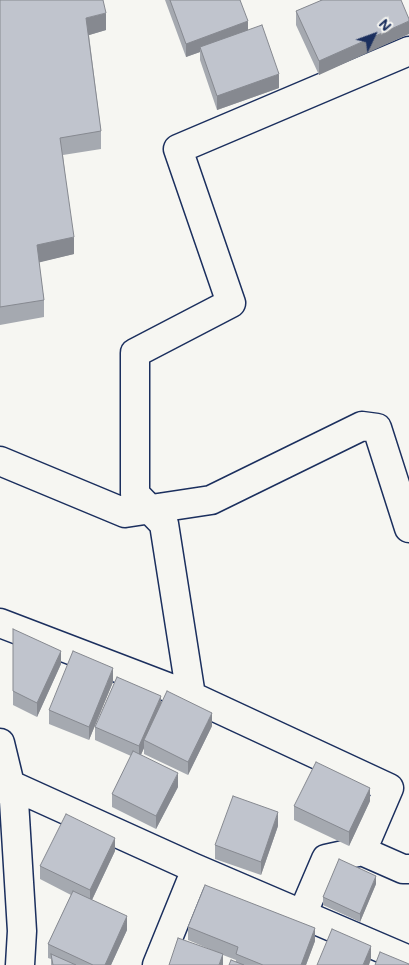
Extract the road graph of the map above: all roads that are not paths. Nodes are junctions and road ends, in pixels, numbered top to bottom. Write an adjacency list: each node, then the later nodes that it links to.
1 (409, 51): 3 (street)
2 (0, 461): 3 (street)
3 (150, 510): 4 (street); 6 (street)
4 (409, 528)
5 (0, 623): 6 (street)
6 (191, 696): 9 (street)
7 (0, 743): 8 (street)
8 (11, 785): 10 (street); 14 (street)
9 (362, 851): 11 (street); 12 (street)
10 (192, 867): 12 (street); 15 (street)
11 (409, 869)
12 (302, 915): 13 (street)
13 (409, 960)
14 (20, 965)
15 (157, 965)

